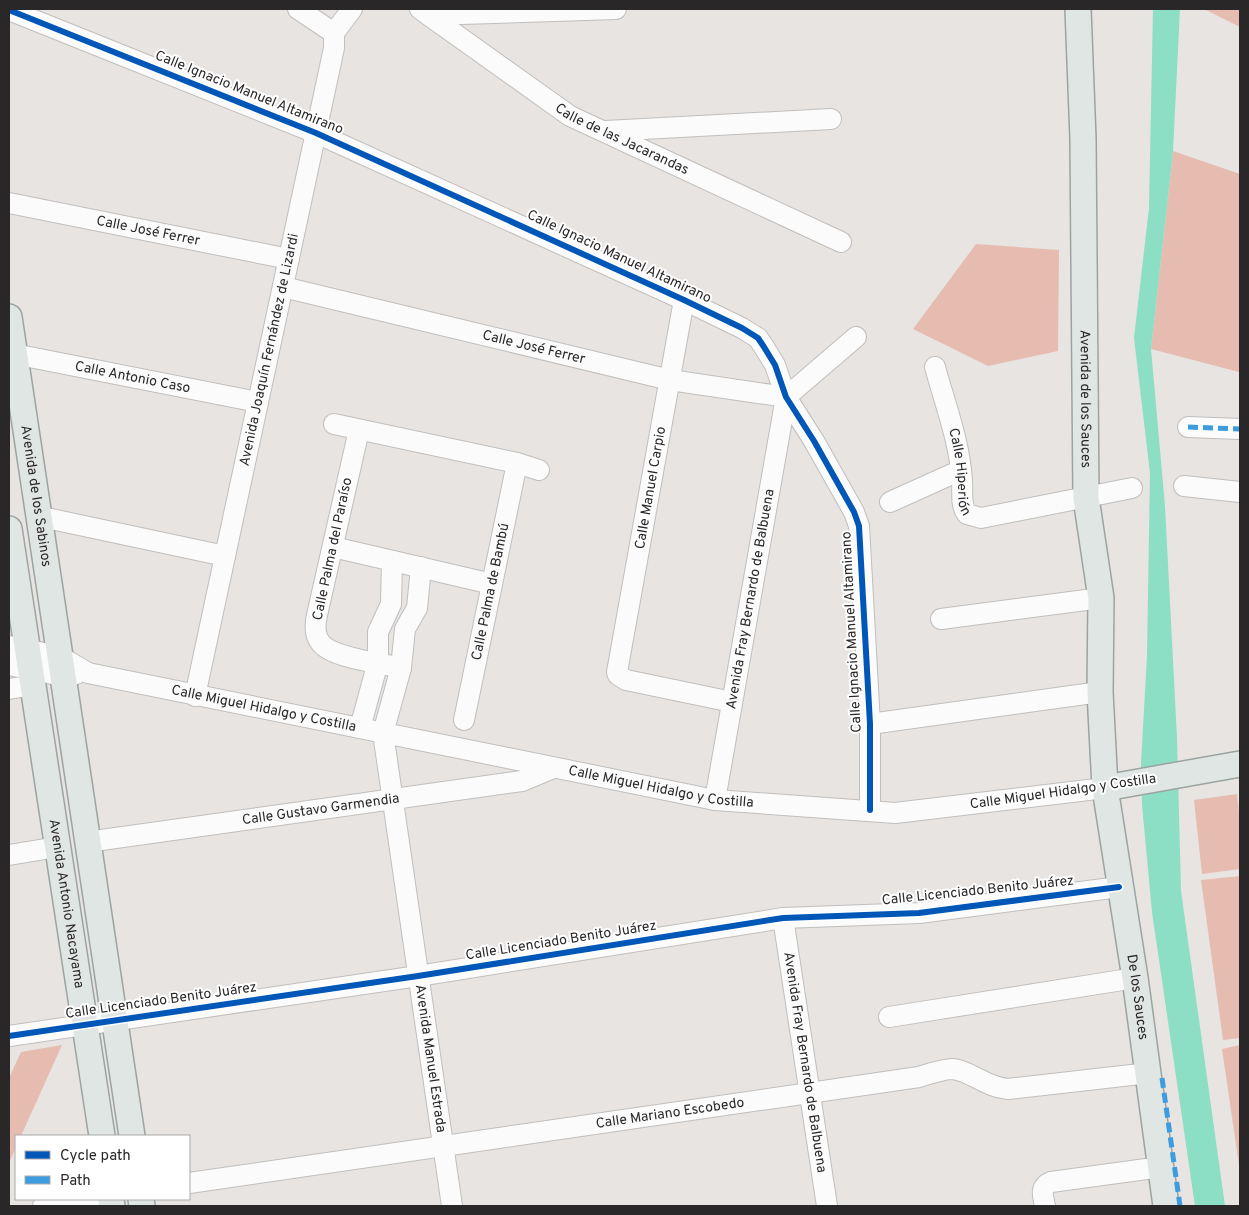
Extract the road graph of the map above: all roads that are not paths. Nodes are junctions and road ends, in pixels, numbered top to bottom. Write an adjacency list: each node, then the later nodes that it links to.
1 (298, 9): 7 (street)
2 (352, 9): 7 (street)
3 (616, 9): 6 (street)
4 (1078, 9): 33 (main road, Avenida de los Sauces)
5 (9, 10): 10 (street, Calle Ignacio Manuel Altamirano)
6 (424, 12): 9 (street, Calle de las Jacarandas)
7 (334, 33): 10 (street, Avenida Joaquín Fernández de Lizardi)
8 (831, 119): 9 (street)
9 (604, 131): 12 (street, Calle de las Jacarandas)
10 (316, 133): 13 (street, Avenida Joaquín Fernández de Lizardi); 15 (street, Calle Ignacio Manuel Altamirano)
11 (9, 203): 13 (street, Calle José Ferrer)
12 (841, 242)
13 (289, 259): 14 (street, Avenida Joaquín Fernández de Lizardi)
14 (283, 287): 20 (street, Calle José Ferrer); 22 (street, Avenida Joaquín Fernández de Lizardi)
15 (684, 300): 20 (street, Calle Manuel Carpio); 21 (street, Calle Ignacio Manuel Altamirano)
16 (9, 317): 18 (main road, Avenida de los Sabinos)
17 (856, 337): 21 (street)
18 (11, 353): 22 (street, Calle Antonio Caso); 35 (main road, Avenida de los Sabinos)
19 (935, 368): 29 (street, Calle Hiperión)
20 (670, 380): 21 (street, Calle José Ferrer); 50 (street, Calle Manuel Carpio)
21 (786, 397): 50 (street, Avenida Fray Bernardo de Balbuena); 52 (street, Calle Ignacio Manuel Altamirano)
22 (258, 402): 38 (street, Avenida Joaquín Fernández de Lizardi)
23 (334, 424): 26 (street)
24 (1188, 427): 25 (street)
25 (1240, 428)
26 (359, 430): 27 (street); 37 (street, Calle Palma del Paraíso)
27 (517, 463): 28 (street); 41 (street, Calle Palma de Bambú)
28 (539, 470)
29 (961, 470): 33 (street, Calle Hiperión); 34 (street)
30 (1184, 486): 32 (street)
31 (1132, 488): 33 (street)
32 (1240, 492)
33 (1086, 498): 42 (main road, Avenida de los Sauces)
34 (890, 502)
35 (38, 516): 38 (street); 45 (main road, Avenida de los Sabinos)
36 (9, 529): 46 (main road)
37 (333, 547): 39 (street); 44 (street, Calle Palma del Paraíso)
38 (225, 556): 49 (street, Avenida Joaquín Fernández de Lizardi)
39 (392, 561): 40 (street); 44 (street)
40 (421, 567): 41 (street); 47 (street)
41 (492, 584): 51 (street, Calle Palma de Bambú)
42 (1101, 598): 43 (street); 48 (main road, Avenida de los Sauces)
43 (941, 619)
44 (378, 662): 47 (street, Calle Palma del Paraíso); 53 (street)
45 (60, 666): 46 (street, Calle Miguel Hidalgo y Costilla); 49 (street, Calle Miguel Hidalgo y Costilla); 61 (main road)
46 (19, 668): 62 (main road, Avenida Antonio Nacayama)
47 (401, 668): 54 (street)
48 (1100, 692): 52 (street); 57 (main road, Avenida de los Sauces)
49 (195, 696): 53 (street, Calle Miguel Hidalgo y Costilla)
50 (732, 702): 59 (street, Avenida Fray Bernardo de Balbuena)
51 (464, 720)
52 (870, 724): 60 (street, Calle Ignacio Manuel Altamirano)
53 (360, 728): 54 (street, Calle Miguel Hidalgo y Costilla)
54 (383, 733): 56 (street, Calle Miguel Hidalgo y Costilla); 58 (street, Avenida Manuel Estrada)
55 (1232, 766): 57 (main road, Calle Miguel Hidalgo y Costilla)
56 (553, 768): 58 (street, Calle Gustavo Garmendia); 59 (street, Calle Miguel Hidalgo y Costilla)
57 (1117, 787): 60 (street, Calle Miguel Hidalgo y Costilla); 64 (main road, De los Sauces)
58 (393, 800): 61 (street, Calle Gustavo Garmendia); 66 (street, Avenida Manuel Estrada)
59 (715, 800): 60 (street, Calle Miguel Hidalgo y Costilla)
60 (870, 810)
61 (87, 842): 69 (main road)
62 (57, 847): 63 (street); 70 (main road, Avenida Antonio Nacayama)
63 (9, 854)
64 (1119, 887): 65 (street, Calle Licenciado Benito Juárez); 67 (main road, De los Sauces)
65 (783, 918): 66 (street, Calle Licenciado Benito Juárez); 73 (street, Avenida Fray Bernardo de Balbuena)
66 (418, 976): 69 (street, Calle Licenciado Benito Juárez); 76 (street, Avenida Manuel Estrada)
67 (1135, 978): 68 (street); 72 (main road, De los Sauces)
68 (888, 1016)
69 (114, 1020): 70 (street, Calle Licenciado Benito Juárez); 75 (main road)
70 (85, 1025): 71 (street, Calle Licenciado Benito Juárez); 74 (main road, Avenida Antonio Nacayama)
71 (9, 1036)
72 (1149, 1073): 73 (street, Calle Mariano Escobedo); 77 (main road, De los Sauces)
73 (810, 1092): 76 (street, Calle Mariano Escobedo); 82 (street, Avenida Fray Bernardo de Balbuena)
74 (102, 1135)
75 (132, 1135)
76 (443, 1145): 78 (street, Calle Mariano Escobedo); 81 (street, Avenida Manuel Estrada)
77 (1162, 1167): 83 (street); 84 (main road, De los Sauces)
78 (190, 1183)
79 (84, 1200): 80 (street)
80 (43, 1206)
81 (452, 1206)
82 (827, 1206)
83 (1045, 1206)
84 (1166, 1206)

